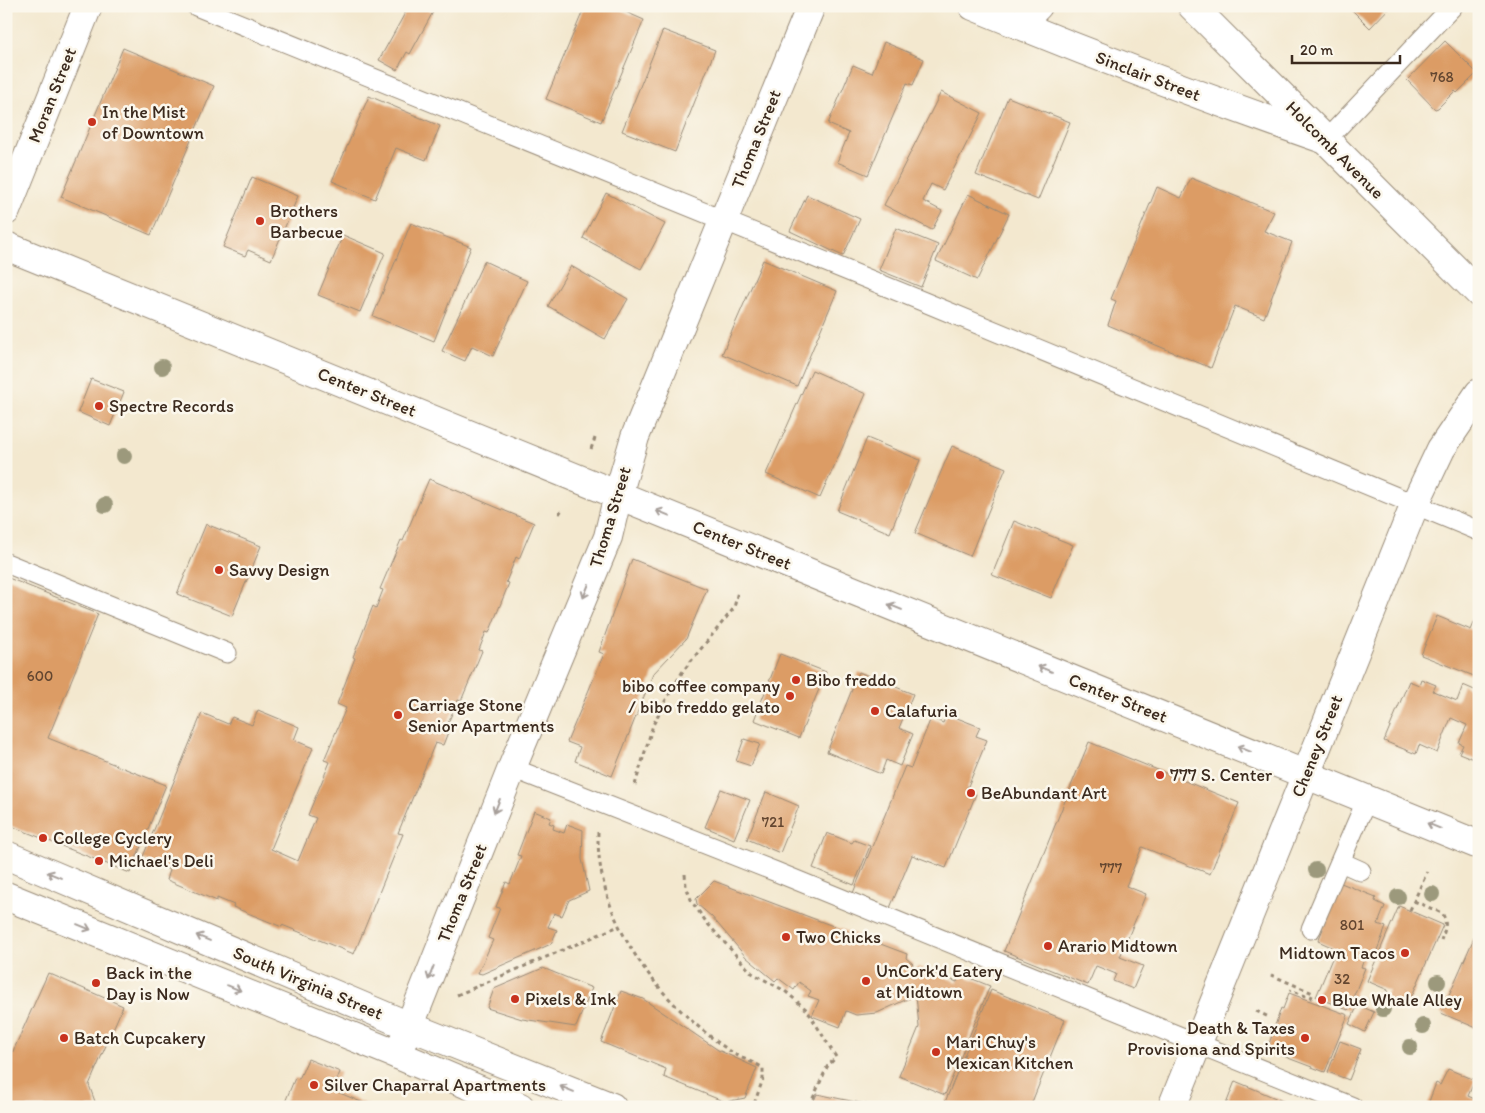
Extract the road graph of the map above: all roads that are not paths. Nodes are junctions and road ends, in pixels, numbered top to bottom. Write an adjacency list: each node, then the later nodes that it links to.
1 (88, 6): 10 (street, Moran Street)
2 (196, 6): 11 (lane)
3 (811, 6): 11 (street, Thoma Street)
4 (973, 6): 8 (street, Sinclair Street)
5 (1038, 6): 8 (street)
6 (1192, 6): 9 (street, Holcomb Avenue)
7 (1453, 6): 9 (lane)
8 (1019, 25): 9 (street, Sinclair Street)
9 (1326, 140): 13 (street, Holcomb Avenue)
10 (6, 211)
11 (723, 221): 15 (street, Thoma Street); 16 (lane)
12 (6, 246): 15 (street, Center Street)
13 (1479, 293)
14 (1479, 393): 16 (street, Cheney Street)
15 (618, 495): 20 (street, Thoma Street, one-way to 20); 21 (street, Center Street, one-way to 15)
16 (1415, 504): 17 (lane); 21 (street, Cheney Street)
17 (1479, 531)
18 (6, 563): 19 (lane)
19 (227, 654)
20 (512, 768): 29 (street, Thoma Street, one-way to 29); 30 (lane)
21 (1306, 774): 22 (street, Center Street); 30 (street, Cheney Street)
22 (1367, 799): 23 (street, Center Street, one-way to 22); 25 (lane)
23 (1479, 845)
24 (6, 855): 29 (street, South Virginia Street, one-way to 24)
25 (1341, 862): 26 (lane); 28 (lane)
26 (1361, 871)
27 (6, 896): 31 (street, South Virginia Street, one-way to 31)
28 (1312, 929)
29 (409, 1026): 31 (street, Thoma Street); 33 (street, South Virginia Street, one-way to 29)
30 (1197, 1044): 34 (street, Cheney Street); 35 (lane)
31 (398, 1055): 32 (street, South Virginia Street)
32 (520, 1107)
33 (612, 1107)
34 (1172, 1107)
35 (1353, 1107)

